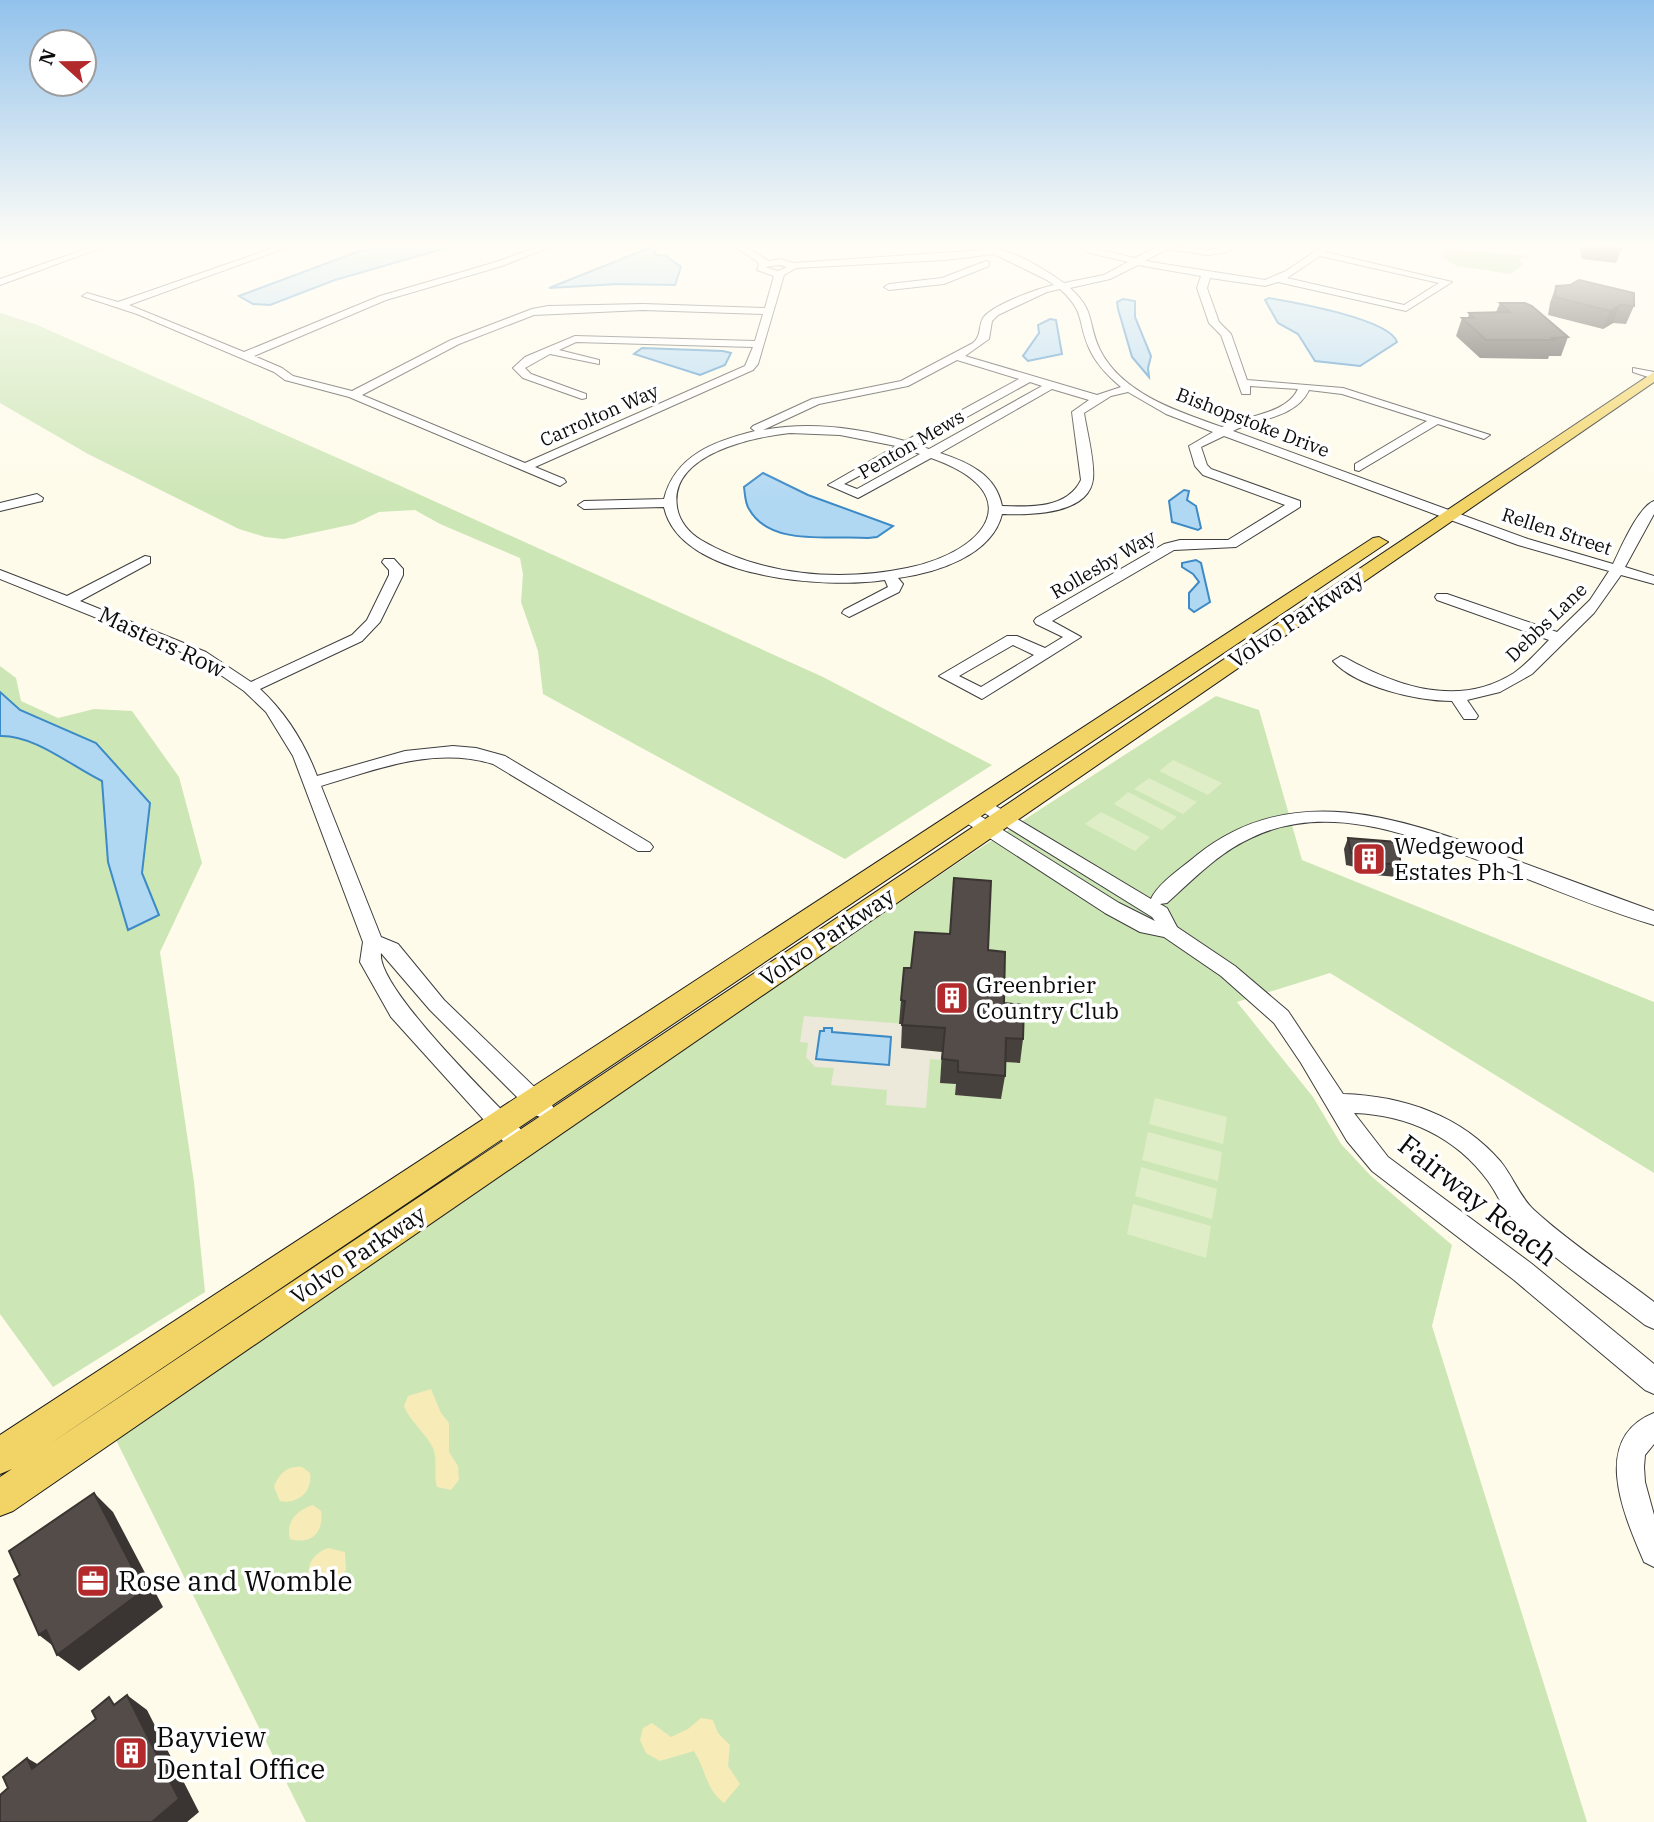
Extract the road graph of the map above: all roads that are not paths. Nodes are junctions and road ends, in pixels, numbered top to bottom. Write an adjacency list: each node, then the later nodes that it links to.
1 (183, 331): 10 (street)
2 (308, 331): 10 (street)
3 (483, 331): 19 (street)
4 (763, 331): 8 (street, Carrolton Way)
5 (984, 331): 11 (street)
6 (1089, 331): 18 (street, Bishopstoke Drive)
7 (1223, 331): 17 (street)
8 (759, 344): 9 (street); 30 (street, Carrolton Way)
9 (547, 350): 13 (street); 20 (street)
10 (243, 356): 19 (street)
11 (959, 356): 15 (street); 22 (street)
12 (1654, 359): 14 (main road, Volvo Parkway)
13 (595, 362)
14 (1645, 373): 38 (main road, Volvo Parkway); 40 (main road, Volvo Parkway)
15 (1029, 378): 16 (street); 28 (street, Penton Mews)
16 (1051, 385): 21 (street); 29 (street, Penton Mews)
17 (1305, 386): 23 (street); 25 (street, Rollesby Way)
18 (1130, 388): 21 (street); 25 (street, Bishopstoke Drive)
19 (353, 395): 30 (street)
20 (582, 396)
21 (1098, 399): 39 (street)
22 (795, 409): 24 (street); 27 (street)
23 (1437, 420): 26 (street); 31 (street)
24 (808, 429): 27 (street); 28 (street)
25 (1227, 435): 38 (street, Bishopstoke Drive); 51 (street, Rollesby Way)
26 (1484, 435)
27 (734, 440): 34 (street)
28 (906, 446): 29 (street); 29 (street, Penton Mews)
29 (929, 454): 39 (street)
30 (525, 467): 32 (street)
31 (1359, 467)
32 (560, 482)
33 (37, 498): 37 (street)
34 (670, 503): 35 (street); 45 (street)
35 (584, 505)
36 (1654, 505): 43 (street, Debbs Lane)
37 (0, 507)
38 (1430, 508): 40 (street, Bishopstoke Drive); 57 (main road, Volvo Parkway)
39 (997, 510): 45 (street)
40 (1449, 515): 43 (street, Rellen Street); 57 (main road, Volvo Parkway)
41 (145, 560): 48 (street)
42 (389, 562): 53 (street)
43 (1616, 570): 46 (street, Rellen Street); 50 (street, Debbs Lane)
44 (0, 574): 48 (street, Masters Row)
45 (888, 575): 49 (street)
46 (1654, 580)
47 (1442, 597): 50 (street)
48 (69, 601): 53 (street, Masters Row)
49 (849, 613)
50 (1559, 638): 54 (street, Debbs Lane)
51 (1045, 654): 51 (street, Rollesby Way)
52 (1341, 661): 54 (street, Debbs Lane)
53 (250, 688): 56 (street, Masters Row)
54 (1457, 697): 55 (street)
55 (1470, 716)
56 (312, 783): 58 (street); 61 (street, Masters Row)
57 (986, 817): 62 (street, Fairway Reach); 63 (main road, Volvo Parkway)
58 (644, 847)
59 (1160, 898): 60 (street)
60 (1654, 918)
61 (373, 942): 63 (street); 64 (street, Masters Row)
62 (1336, 1103): 65 (street); 66 (street, Fairway Reach)
63 (545, 1111): 64 (main road, Volvo Parkway)
64 (511, 1134): 68 (main road, Volvo Parkway); 69 (main road, Volvo Parkway)
65 (1654, 1317)
66 (1654, 1381)
67 (1654, 1426): 70 (street)
68 (0, 1456)
69 (0, 1498)
70 (1654, 1552)

